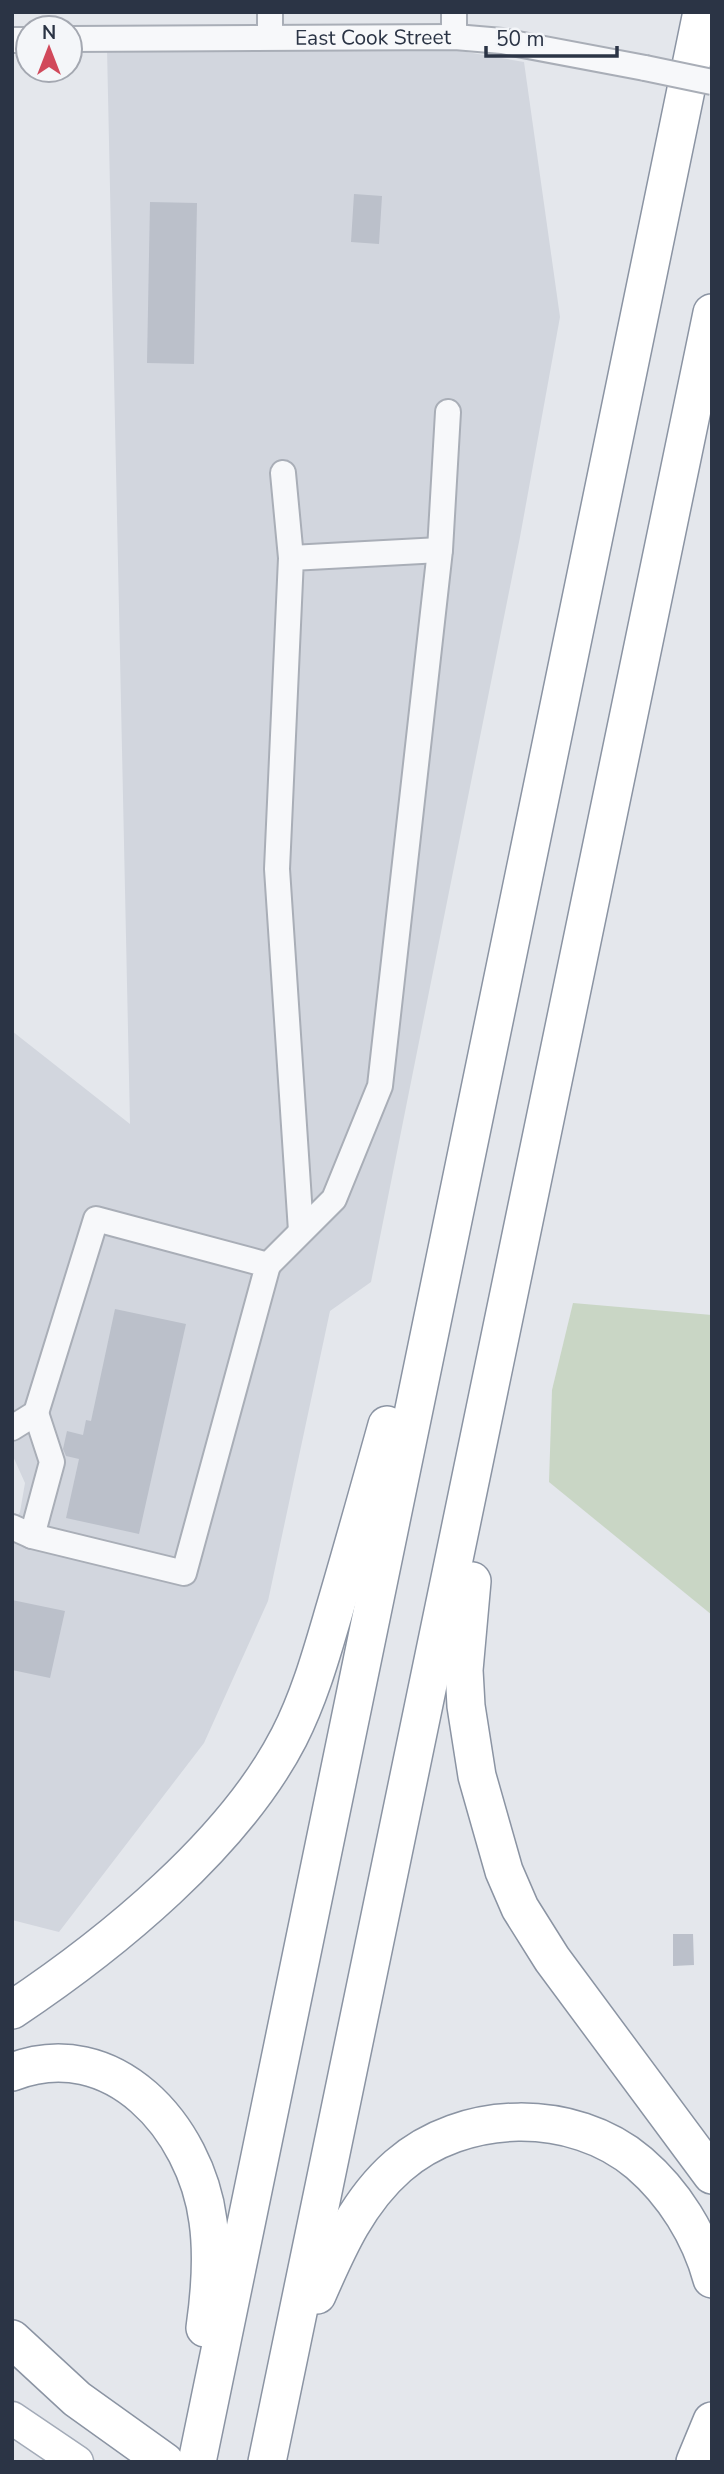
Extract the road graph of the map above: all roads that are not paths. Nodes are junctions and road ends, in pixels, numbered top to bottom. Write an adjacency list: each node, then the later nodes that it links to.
1 (702, 12): 12 (highway)
2 (270, 24): 3 (street, East Cook Street); 5 (street, East Cook Street)
3 (363, 24): 4 (street, East Cook Street)
4 (454, 24): 6 (street, East Cook Street, bridge)
5 (84, 38)
6 (712, 82)
7 (712, 313): 15 (highway)
8 (447, 412): 10 (street)
9 (283, 473): 11 (street)
10 (440, 550): 11 (street); 13 (street)
11 (291, 558): 13 (street)
12 (475, 1110): 19 (highway); 27 (highway)
13 (301, 1231): 14 (street)
14 (268, 1265): 16 (street); 18 (street)
15 (509, 1290): 21 (highway); 26 (highway)
16 (36, 1413): 17 (street); 18 (street)
17 (12, 1428)
18 (22, 1532)
19 (12, 2010)
20 (12, 2072): 27 (highway)
21 (712, 2175)
22 (712, 2279): 26 (highway)
23 (12, 2339): 25 (highway)
24 (12, 2360): 25 (main road)
25 (77, 2399): 32 (highway)
26 (279, 2405): 30 (highway)
27 (200, 2408): 33 (highway); 34 (highway)
28 (12, 2418): 31 (main road)
29 (712, 2421): 35 (highway)
30 (267, 2460)
31 (77, 2462)
32 (165, 2462)
33 (188, 2462)
34 (197, 2462)
35 (695, 2462)

